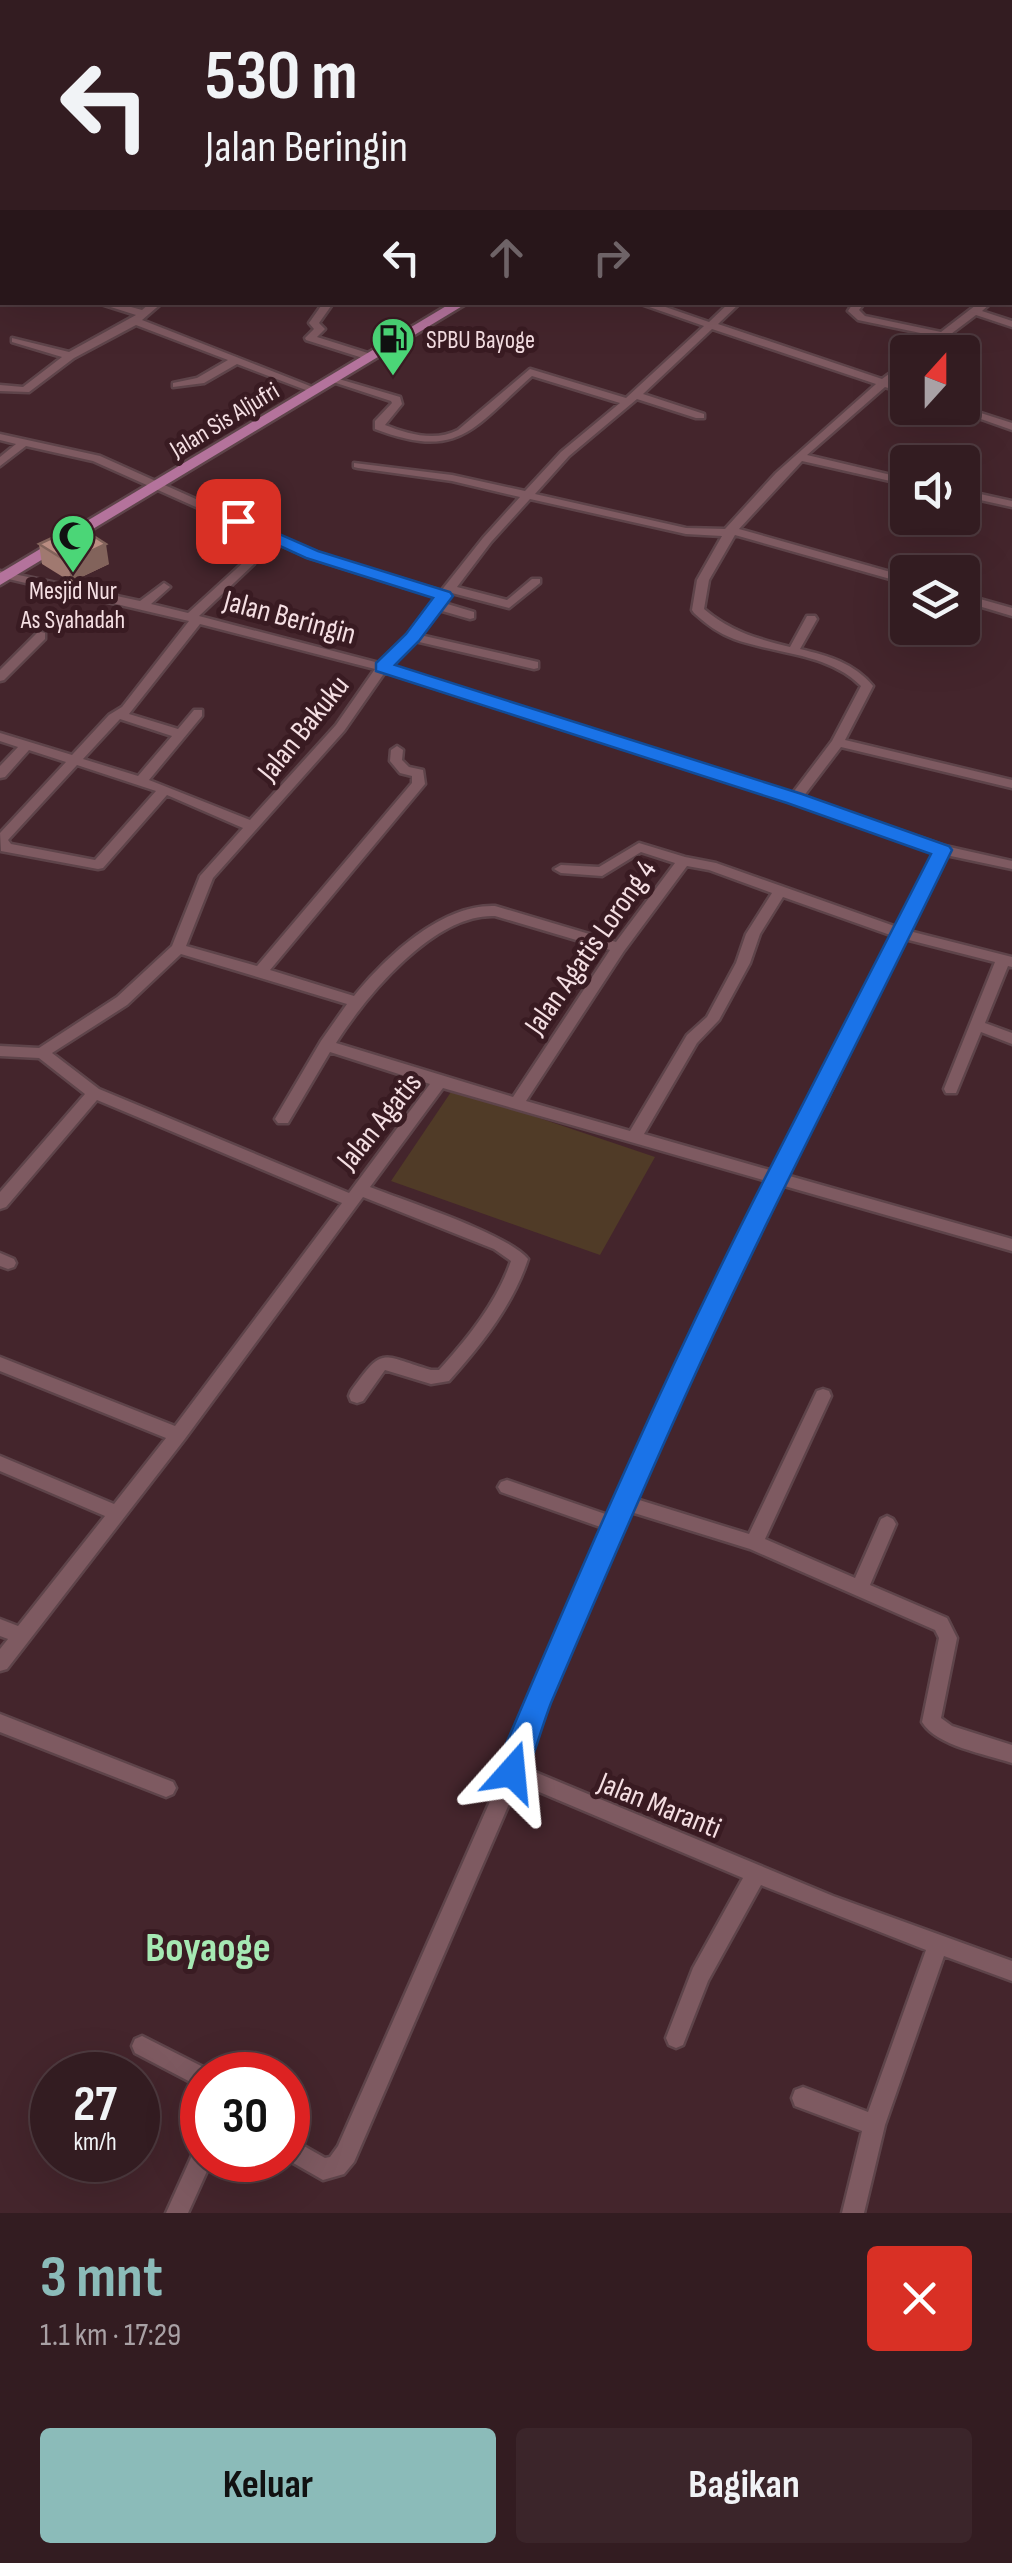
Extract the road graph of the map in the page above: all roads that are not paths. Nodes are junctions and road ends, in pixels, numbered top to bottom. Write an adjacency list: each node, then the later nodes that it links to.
1 (108, 305): 10 (street)
2 (154, 305): 10 (street)
3 (325, 305): 16 (street)
4 (458, 305): 16 (main road, Jalan Sis Aljufri)
5 (649, 305): 12 (street)
6 (733, 305): 12 (street, Jalan Bakuku)
7 (857, 305): 13 (street)
8 (984, 305): 9 (street)
9 (976, 312): 11 (street); 13 (street)
10 (140, 317): 15 (street); 17 (street)
11 (1012, 324)
12 (711, 326): 20 (street); 25 (street, Jalan Bakuku)
13 (943, 335)
14 (16, 340): 15 (street)
15 (70, 356): 23 (street)
16 (370, 358): 19 (main road, Jalan Sis Aljufri)
17 (234, 361): 21 (street); 24 (street)
18 (890, 377): 20 (street)
19 (332, 380): 24 (main road, Jalan Sis Aljufri); 25 (street)
20 (883, 382): 22 (street); 31 (street)
21 (178, 385)
22 (890, 385)
23 (0, 388)
24 (315, 390): 35 (main road, Jalan Sis Aljufri)
25 (632, 399): 26 (street); 36 (street, Jalan Bakuku)
26 (700, 416)
27 (980, 417): 28 (street)
28 (1012, 428)
29 (0, 437): 30 (street)
30 (24, 442): 32 (street); 35 (street)
31 (800, 456): 34 (street); 39 (street)
32 (0, 464)
33 (358, 464): 36 (street)
34 (890, 478)
35 (158, 486): 41 (main road, Jalan Sis Aljufri); 45 (street)
36 (527, 495): 39 (street); 45 (street, Jalan Bakuku)
37 (980, 497): 38 (street)
38 (1012, 504)
39 (729, 531): 42 (street); 54 (street)
40 (250, 562): 50 (street)
41 (3, 576): 47 (street, Jalan Beringin)
42 (890, 576)
43 (536, 581): 45 (street)
44 (164, 587): 47 (street)
45 (444, 597): 49 (street); 53 (street, Jalan Bakuku)
46 (980, 602): 48 (street)
47 (142, 605): 50 (street, Jalan Beringin)
48 (1012, 612)
49 (470, 615)
50 (194, 618): 56 (street, Jalan Beringin); 59 (street)
51 (811, 619): 54 (street)
52 (41, 636): 57 (street)
53 (412, 638): 55 (street); 56 (street, Jalan Bakuku)
54 (793, 652): 62 (street)
55 (534, 665)
56 (382, 667): 70 (street, Jalan Beringin); 71 (street, Jalan Bakuku)
57 (0, 676)
58 (198, 713): 60 (street)
59 (119, 714): 60 (street); 65 (street)
60 (180, 734): 67 (street)
61 (0, 737): 63 (street)
62 (838, 742): 68 (street); 70 (street)
63 (28, 744): 65 (street); 66 (street)
64 (397, 750): 82 (street)
65 (74, 760): 67 (street); 72 (street)
66 (0, 774)
67 (142, 780): 69 (street)
68 (1012, 784)
69 (165, 788): 71 (street); 72 (street)
70 (794, 799): 73 (street, Jalan Beringin)
71 (252, 827): 79 (street, Jalan Bakuku)
72 (1, 838)
73 (942, 850): 75 (street, Jalan Beringin); 78 (street)
74 (684, 861): 76 (street); 77 (street, Jalan Agatis Lorong 4); 80 (street, Jalan Agatis Lorong 4)
75 (1012, 864)
76 (561, 870)
77 (780, 891): 78 (street, Jalan Agatis Lorong 4); 94 (street)
78 (900, 932): 81 (street, Jalan Agatis Lorong 4); 95 (street)
79 (178, 948): 82 (street); 88 (street, Jalan Bakuku)
80 (619, 948): 83 (street); 92 (street, Jalan Agatis Lorong 4)
81 (1008, 961): 84 (street)
82 (260, 972): 83 (street)
83 (354, 1002): 86 (street)
84 (977, 1025): 85 (street); 90 (street)
85 (1012, 1039)
86 (326, 1045): 89 (street); 93 (street)
87 (0, 1051): 88 (street)
88 (42, 1053): 91 (street)
89 (440, 1082): 92 (street, Jalan Agatis); 96 (street, Jalan Agatis)
90 (951, 1089)
91 (94, 1092): 96 (street); 97 (street)
92 (518, 1102): 94 (street, Jalan Agatis)
93 (283, 1119)
94 (635, 1136): 95 (street, Jalan Agatis)
95 (777, 1178): 98 (street, Jalan Agatis); 105 (street)
96 (355, 1194): 100 (street); 102 (street, Jalan Agatis)
97 (0, 1203)
98 (1012, 1245)
99 (0, 1364): 102 (street)
100 (357, 1396)
101 (823, 1396): 109 (street)
102 (178, 1435): 106 (street, Jalan Agatis)
103 (0, 1463): 106 (street)
104 (507, 1487): 108 (street)
105 (626, 1502): 108 (street); 109 (street)
106 (117, 1513): 112 (street, Jalan Agatis)
107 (888, 1524): 110 (street)
108 (616, 1525): 116 (street)
109 (754, 1544): 110 (street)
110 (861, 1586): 115 (street)
111 (0, 1627): 112 (street)
112 (20, 1636): 113 (street, Jalan Agatis)
113 (0, 1663)
114 (0, 1723): 117 (street)
115 (1012, 1754)
116 (512, 1772): 118 (street, Jalan Maranti); 126 (street)
117 (166, 1788)
118 (756, 1874): 119 (street, Jalan Maranti); 121 (street)
119 (939, 1942): 120 (street, Jalan Maranti); 125 (street)
120 (1012, 1970)
121 (676, 2038)
122 (142, 2046): 123 (street)
123 (180, 2065)
124 (802, 2098): 125 (street)
125 (874, 2125): 129 (street)
126 (310, 2161)
127 (191, 2182): 128 (street)
128 (176, 2213)
129 (853, 2213)

